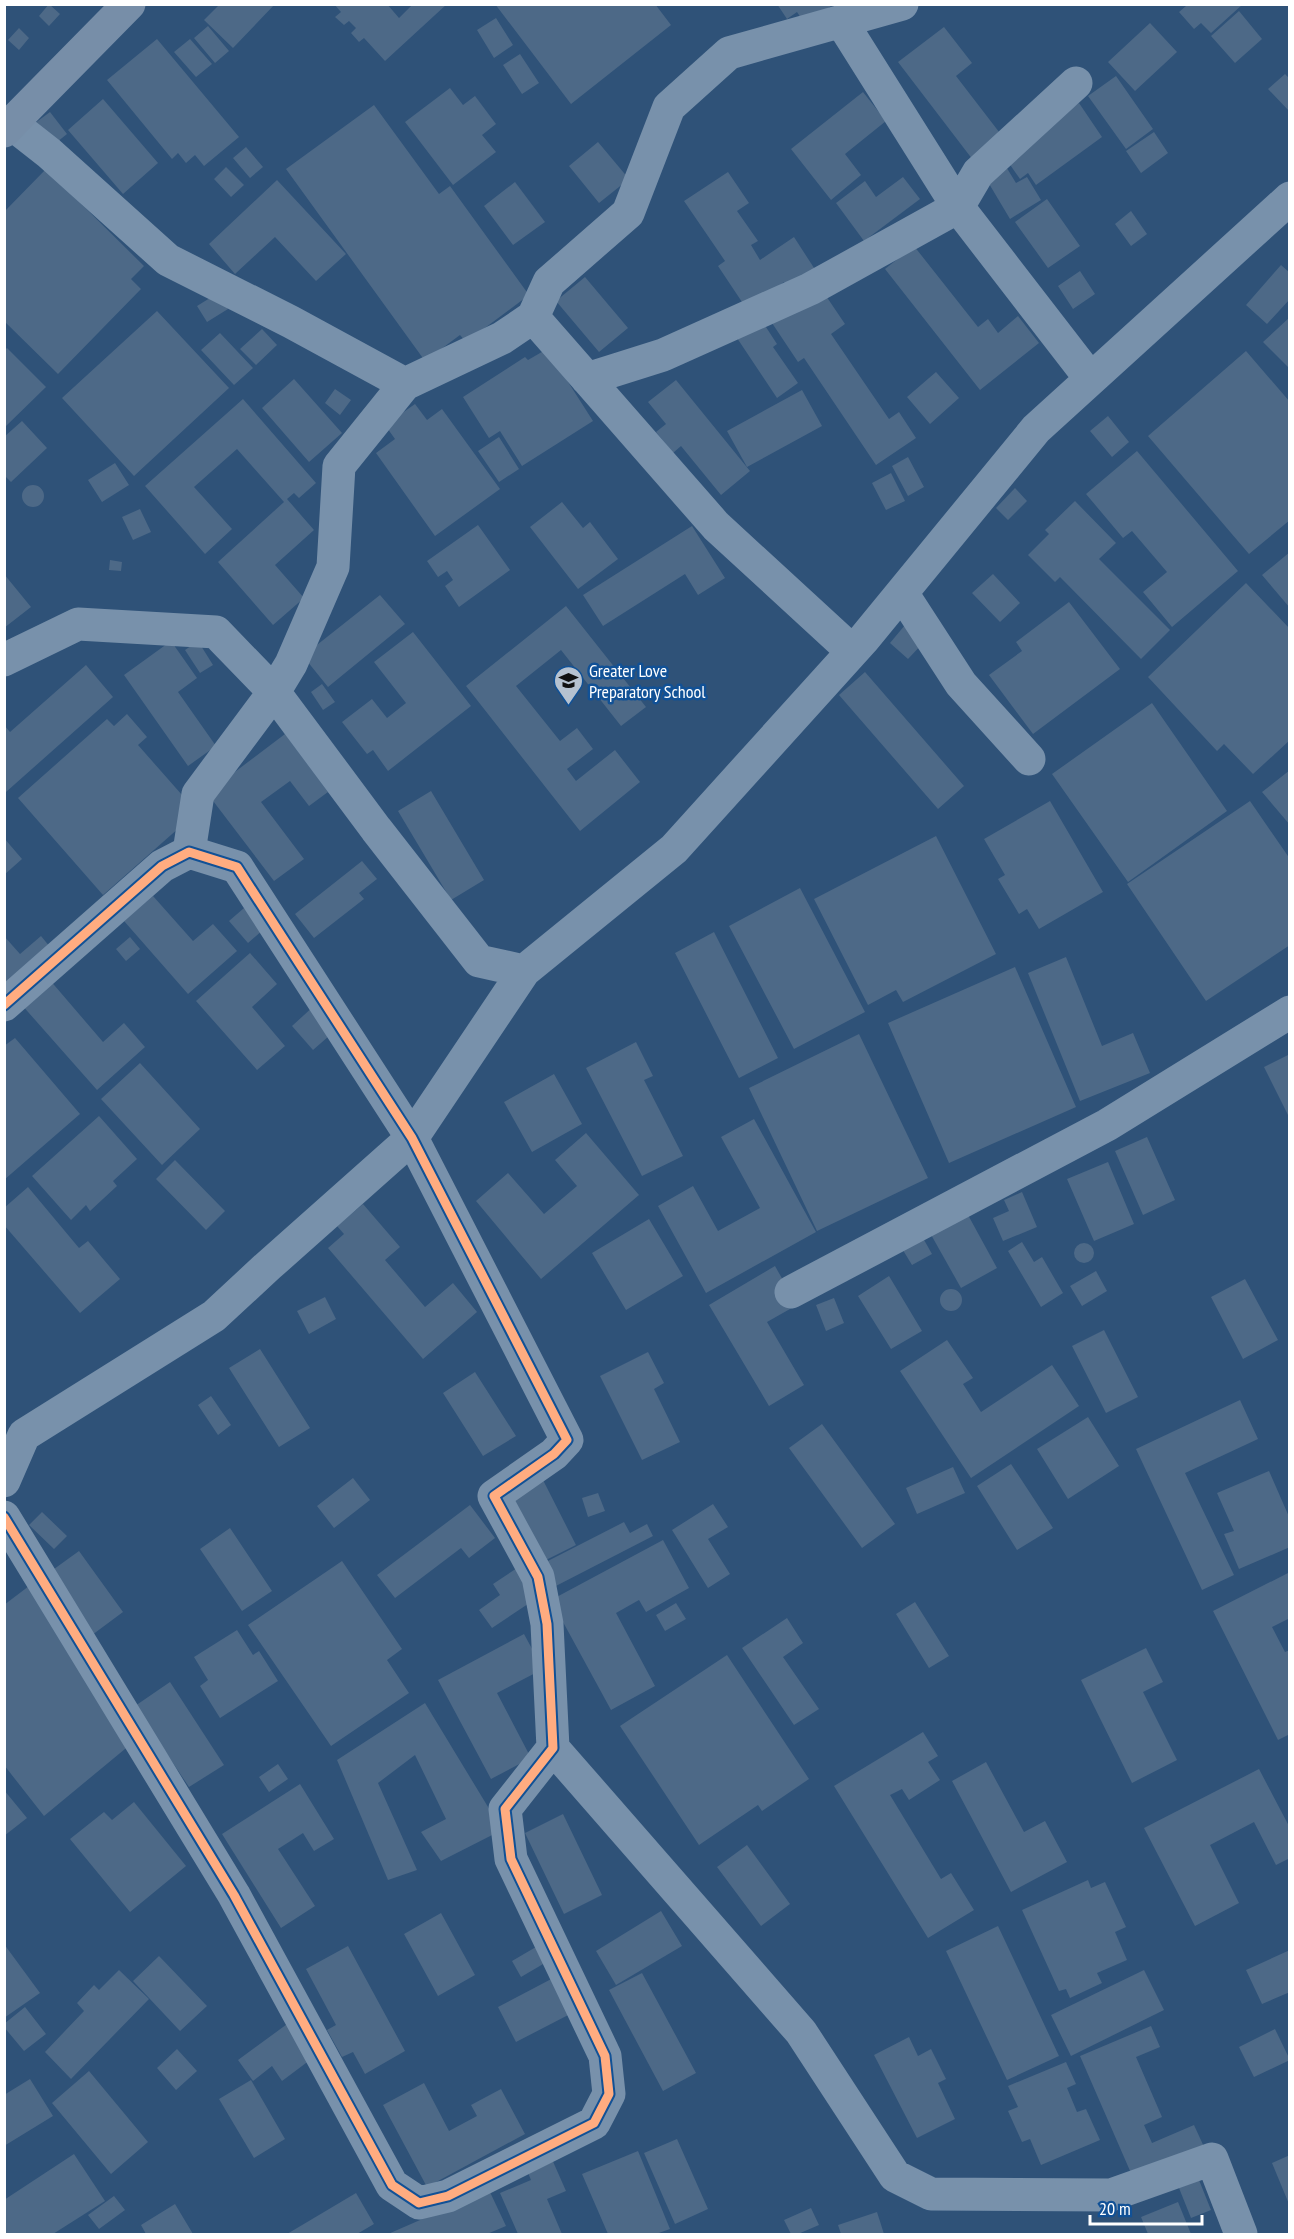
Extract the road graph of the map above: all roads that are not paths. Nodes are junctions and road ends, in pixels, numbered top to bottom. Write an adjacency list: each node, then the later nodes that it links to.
1 (129, 4): 5 (main road)
2 (902, 4): 3 (street)
3 (841, 21): 7 (street); 8 (street)
4 (1076, 83): 7 (street)
5 (8, 128): 11 (street)
6 (1290, 198): 9 (street)
7 (958, 207): 9 (street); 10 (street)
8 (533, 317): 10 (street); 11 (street)
9 (1090, 378): 12 (street)
10 (587, 380): 13 (street)
11 (405, 384): 15 (street)
12 (902, 593): 13 (street); 16 (street)
13 (852, 651): 18 (street)
14 (4, 660): 15 (street)
15 (274, 692): 17 (street); 18 (street)
16 (1029, 759)
17 (189, 852): 19 (street); 21 (street)
18 (524, 971): 21 (street)
19 (4, 1005)
20 (1290, 1011): 22 (street)
21 (412, 1138): 23 (street); 26 (street)
22 (791, 1292)
23 (14, 1429): 24 (street)
24 (4, 1481)
25 (4, 1517): 26 (street)
26 (553, 1748): 27 (street)
27 (1241, 2235)

